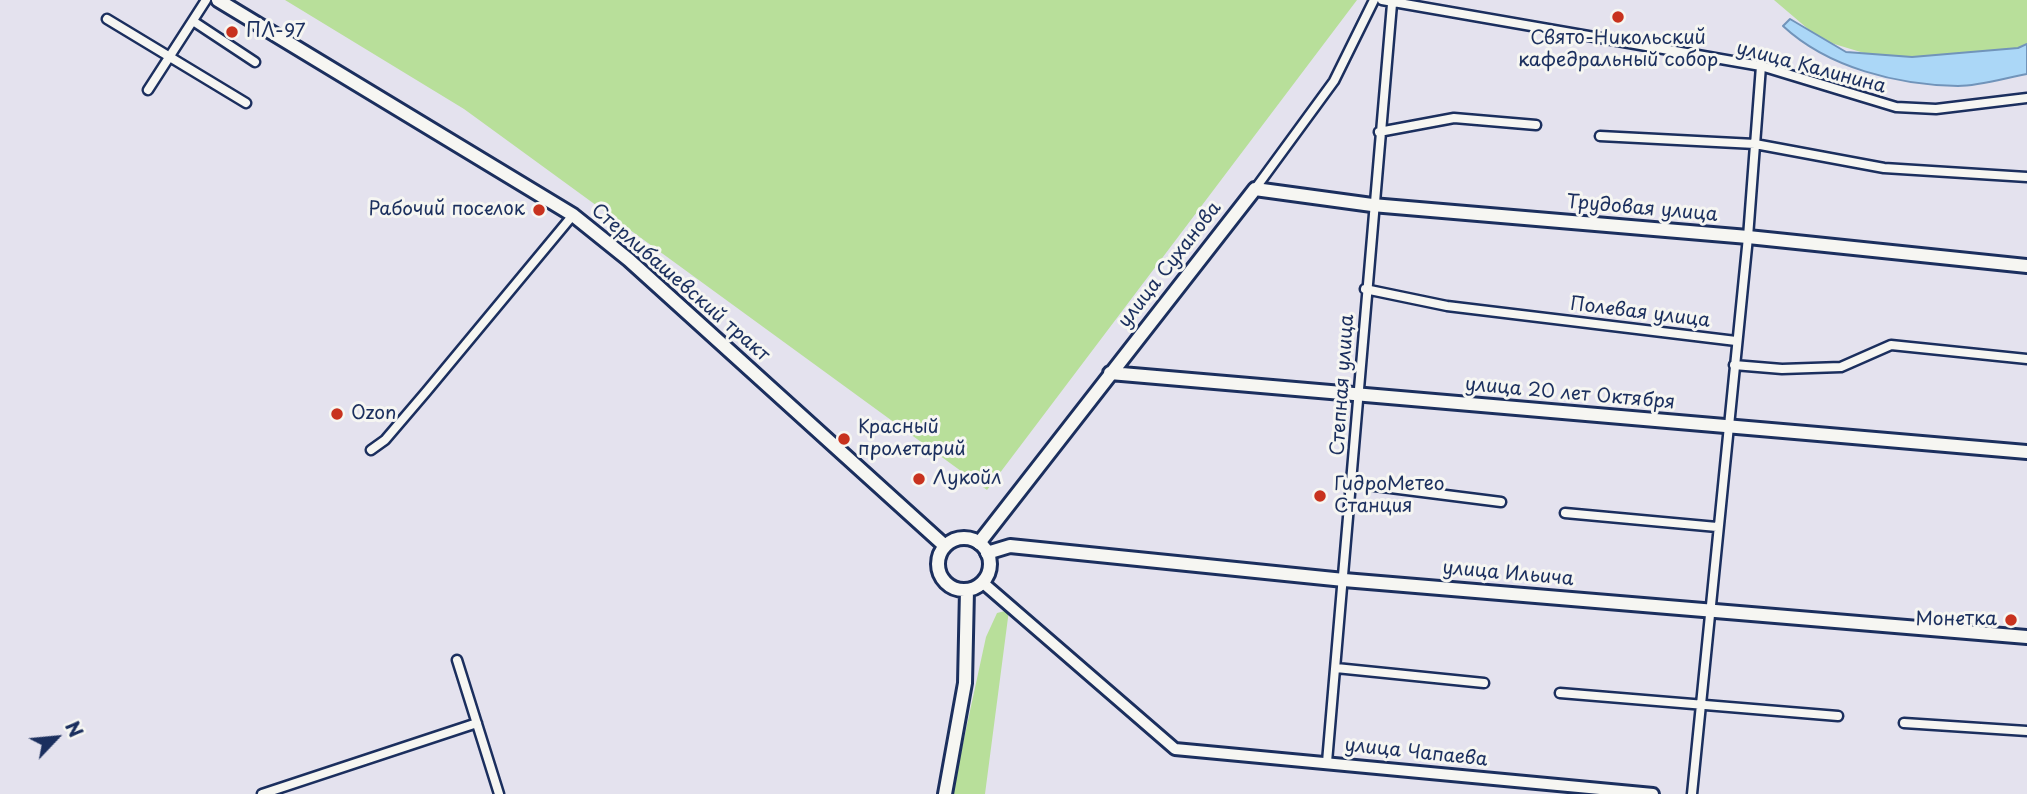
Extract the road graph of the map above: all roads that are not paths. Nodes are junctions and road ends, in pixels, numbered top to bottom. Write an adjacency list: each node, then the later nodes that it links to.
1 (206, 0): 7 (street)
2 (218, 0): 21 (main road, Стерлибашевский тракт)
3 (1374, 0): 19 (street, улица Суханова)
4 (1382, 0): 5 (street, улица Калинина)
5 (1392, 4): 10 (street, улица Калинина); 15 (street, Степная улица)
6 (107, 19): 8 (street)
7 (193, 21): 8 (street); 9 (street)
8 (169, 57): 11 (street); 13 (street)
9 (255, 62)
10 (1761, 66): 12 (street, улица Калинина); 17 (street, Полевая улица)
11 (148, 90)
12 (2027, 99)
13 (246, 103)
14 (1536, 125): 15 (street)
15 (1379, 132): 20 (street, Степная улица)
16 (1600, 136): 17 (street)
17 (1755, 144): 18 (street); 22 (street, Полевая улица)
18 (2027, 177)
19 (1255, 189): 20 (main road, Трудовая улица); 29 (main road, улица Суханова)
20 (1372, 205): 22 (main road, Трудовая улица); 24 (street, Степная улица)
21 (573, 215): 32 (street); 38 (main road, Стерлибашевский тракт)
22 (1748, 237): 23 (main road, Трудовая улица); 26 (street, Полевая улица)
23 (2027, 266)
24 (1365, 289): 25 (street, Степная улица); 30 (street, Степная улица)
25 (1539, 317): 26 (street, Полевая улица)
26 (1737, 341): 28 (street, Полевая улица)
27 (2027, 359): 28 (street)
28 (1734, 365): 31 (street, Полевая улица)
29 (1110, 373): 30 (main road, улица 20 лет Октября); 39 (main road, улица Суханова)
30 (1358, 393): 31 (main road, улица 20 лет Октября); 34 (street, Степная улица)
31 (1727, 428): 33 (main road, улица 20 лет Октября); 37 (street, Полевая улица)
32 (371, 450)
33 (2027, 452)
34 (1351, 483): 35 (street, Степная улица); 40 (street, Степная улица)
35 (1501, 502)
36 (1566, 513): 37 (street)
37 (1717, 527): 43 (street, Полевая улица)
38 (945, 547): 39 (main road); 42 (main road)
39 (983, 548): 40 (main road, улица Ильича); 41 (main road)
40 (1344, 580): 43 (main road, улица Ильича); 46 (street, Степная улица)
41 (982, 582): 42 (main road); 54 (street, улица Чапаева)
42 (967, 590): 57 (main road)
43 (1709, 609): 44 (main road, улица Ильича); 49 (street, Полевая улица)
44 (2027, 637)
45 (457, 660): 51 (street)
46 (1336, 668): 47 (street); 54 (street, Степная улица)
47 (1484, 683)
48 (1560, 692): 49 (street)
49 (1700, 704): 50 (street); 59 (street, Полевая улица)
50 (1838, 716)
51 (477, 723): 55 (street); 56 (street)
52 (1904, 723): 53 (street)
53 (2027, 731)
54 (1327, 762): 58 (street, улица Чапаева)
55 (262, 794)
56 (499, 794)
57 (945, 794)
58 (1653, 794)
59 (1692, 794)

